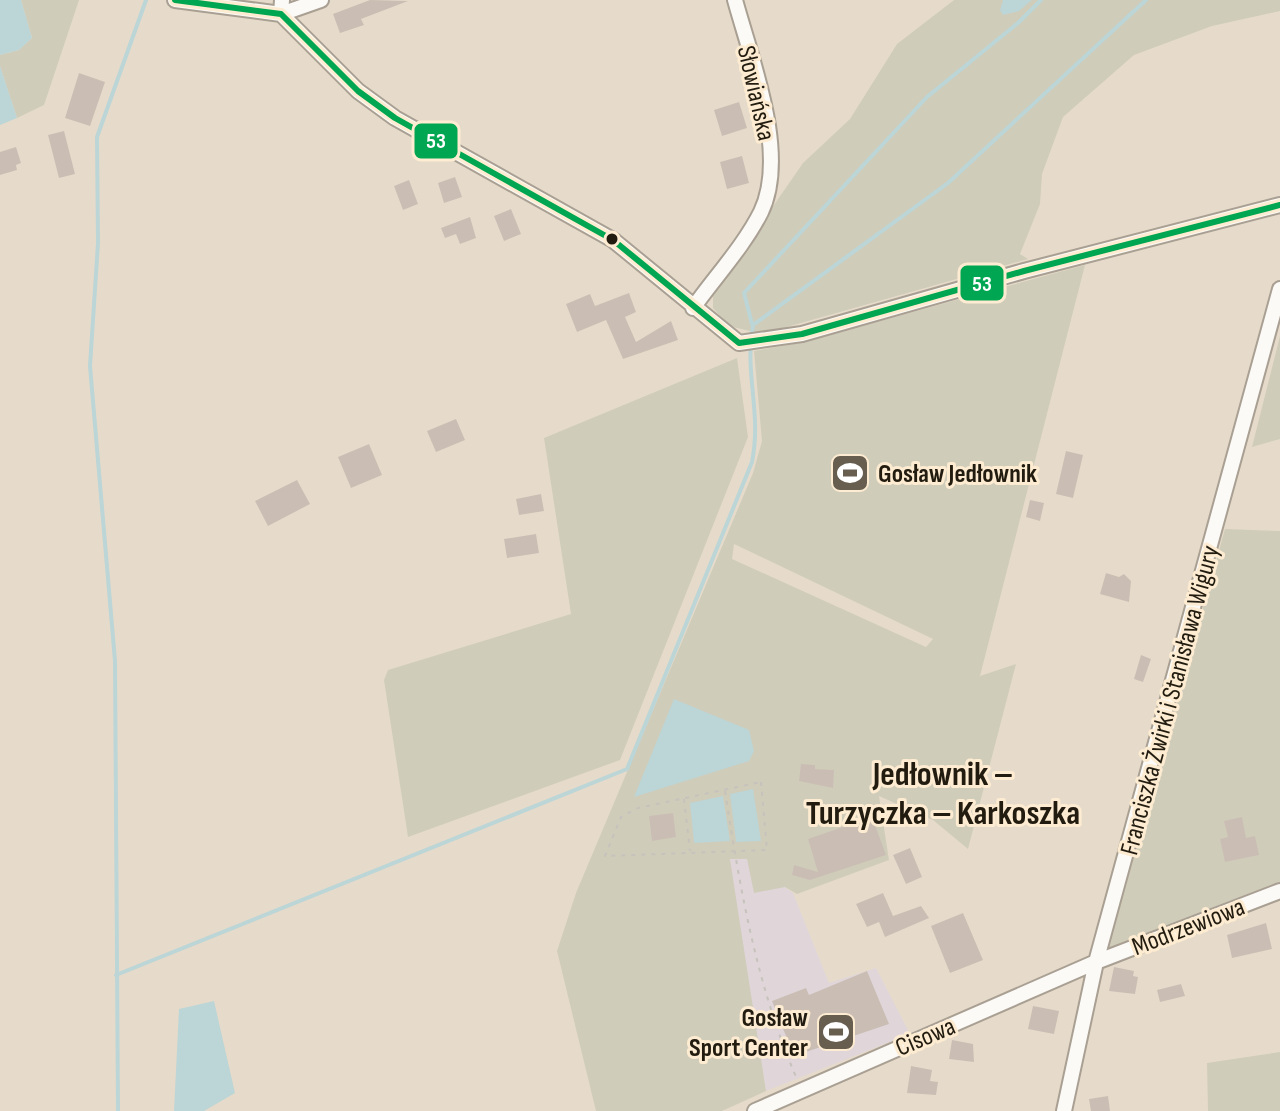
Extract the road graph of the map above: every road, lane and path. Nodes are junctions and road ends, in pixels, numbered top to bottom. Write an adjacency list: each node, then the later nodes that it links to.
1 (175, 0): 4 (street)
2 (321, 0): 4 (street)
3 (735, 0): 7 (street, Słowiańska)
4 (282, 7): 7 (street)
5 (1280, 205): 7 (street)
6 (1280, 289): 13 (street, Franciszka Żwirki i Stanisława Wigury)
7 (693, 308)
8 (725, 790): 9 (path); 10 (path); 10 (path)
9 (684, 799): 11 (path); 11 (path)
10 (734, 851): 11 (path); 14 (path)
11 (690, 852)
12 (1280, 891): 13 (street, Modrzewiowa)
13 (1096, 962): 14 (street, Cisowa); 16 (street, Franciszka Żwirki i Stanisława Wigury)
14 (802, 1089): 15 (street, Cisowa)
15 (755, 1111)
16 (1064, 1111)

